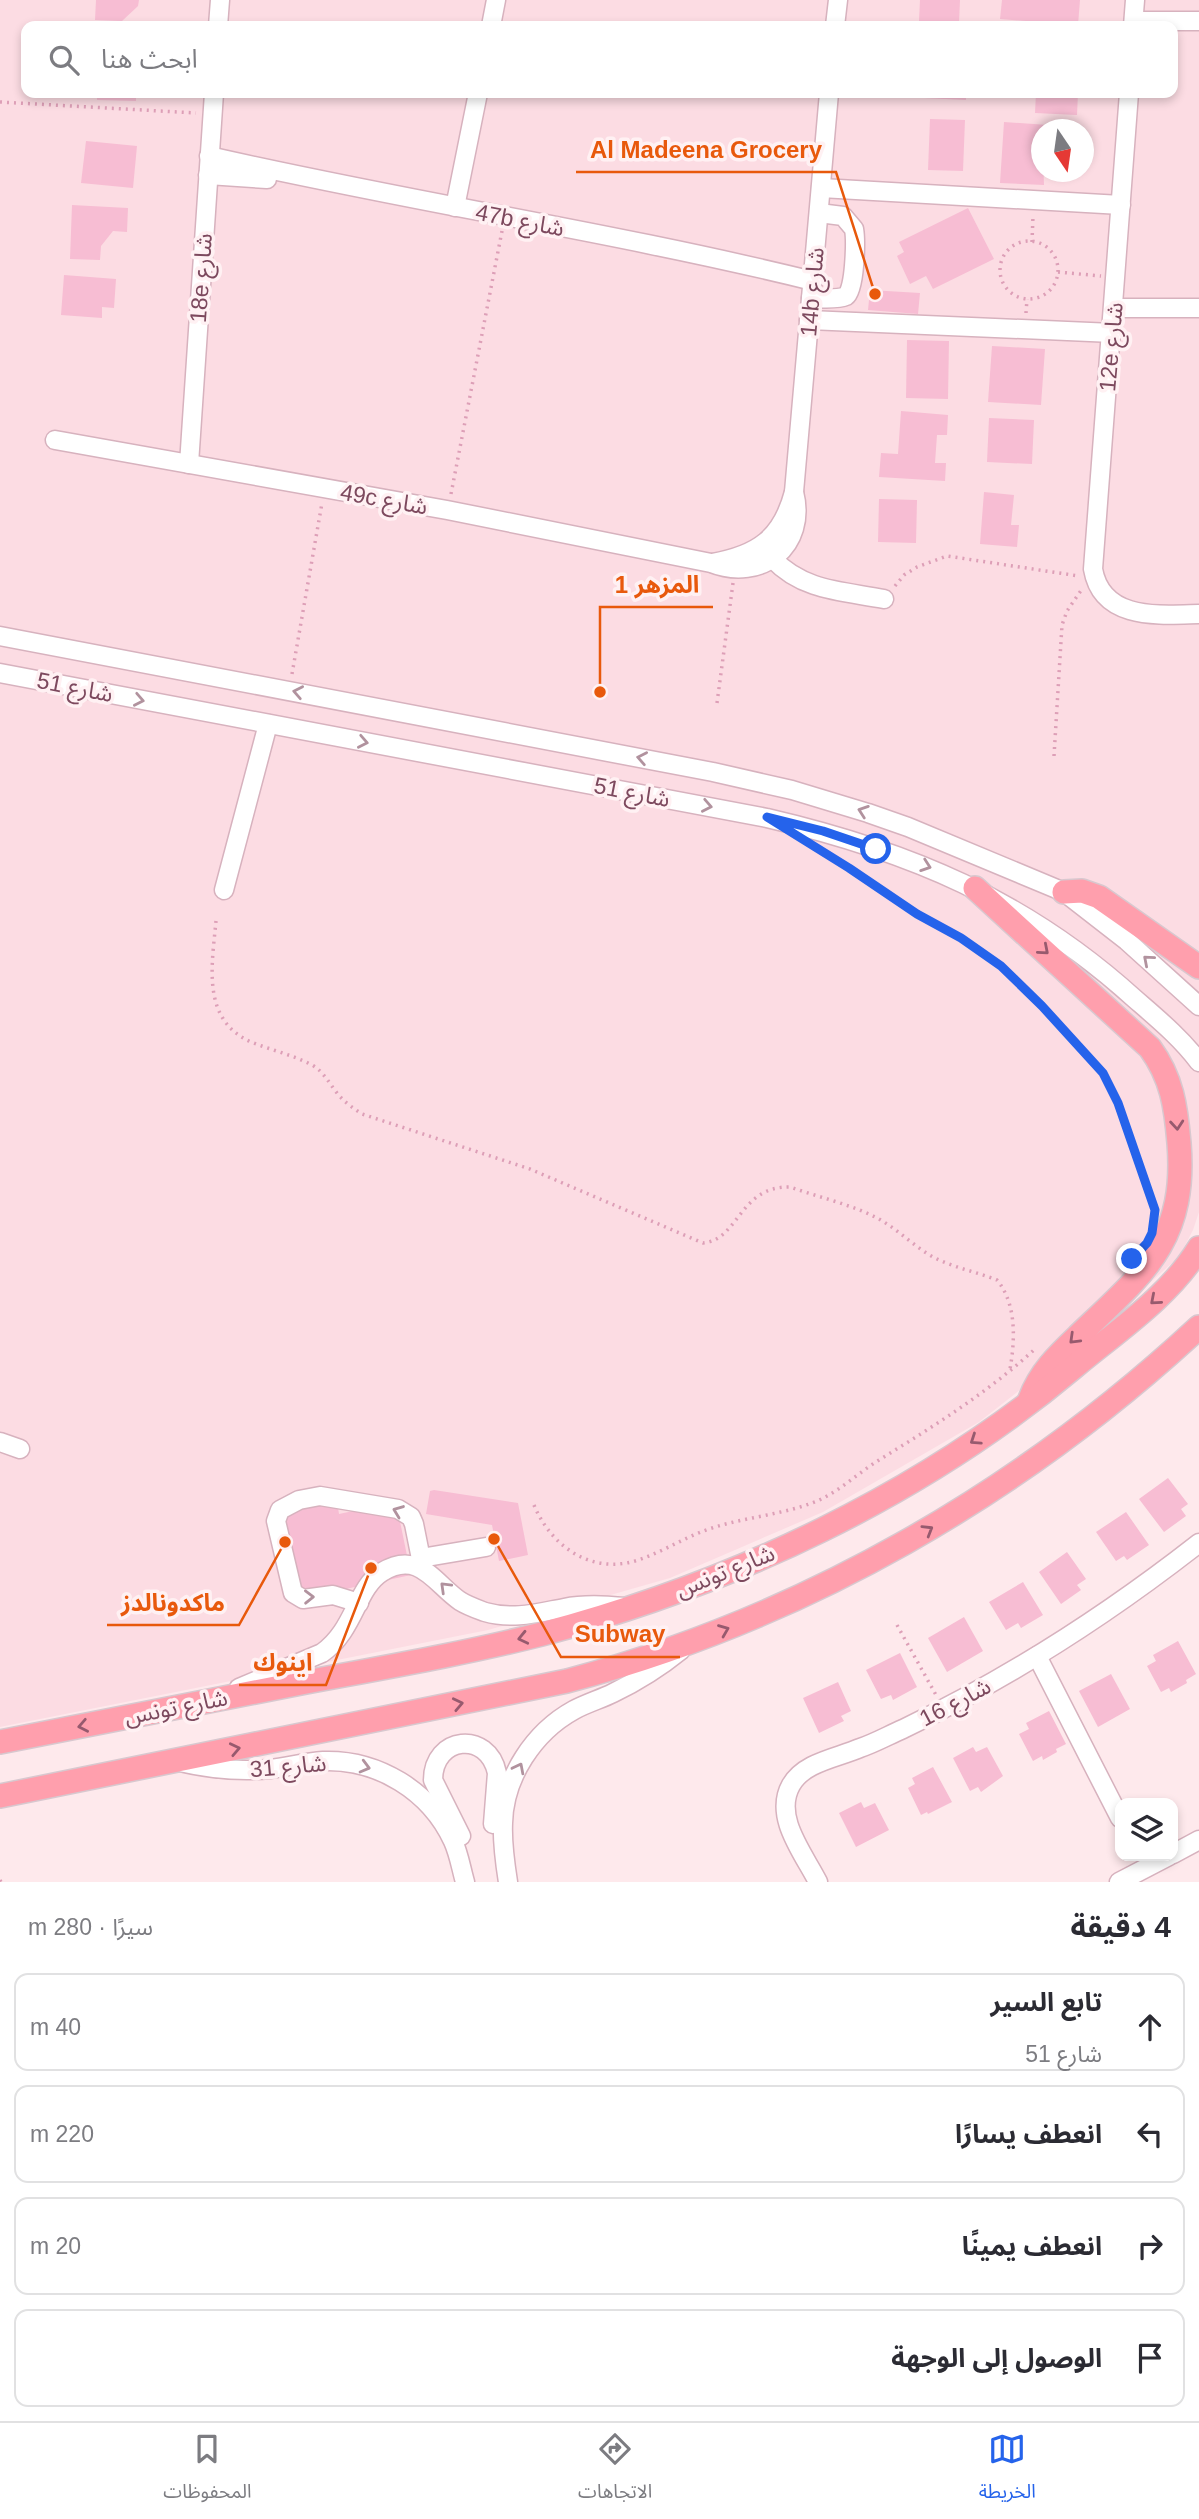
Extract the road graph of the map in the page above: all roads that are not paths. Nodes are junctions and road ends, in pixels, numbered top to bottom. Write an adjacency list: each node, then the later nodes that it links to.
1 (219, 0): 5 (street)
2 (496, 0): 6 (street)
3 (838, 0): 7 (street)
4 (1135, 0): 8 (street)
5 (218, 21)
6 (492, 21)
7 (836, 21)
8 (1133, 21)
9 (1199, 21): 10 (street)
10 (1178, 22)
11 (214, 98): 15 (street, 18e شارع)
12 (477, 98): 20 (street)
13 (830, 98): 18 (street, 14b شارع)
14 (1129, 98): 19 (street, 12e شارع)
15 (209, 156): 16 (street, 18e شارع); 17 (street, 47b شارع)
16 (208, 175): 17 (street, 47b شارع); 28 (street, 18e شارع)
17 (309, 179): 20 (street, 47b شارع)
18 (821, 188): 19 (street); 21 (street, 14b شارع)
19 (1121, 205): 23 (street, 12e شارع)
20 (455, 207): 22 (street, 47b شارع)
21 (819, 213): 22 (street, 14b شارع); 22 (street, 47b شارع)
22 (813, 281): 25 (street, 14b شارع)
23 (1115, 308): 24 (street); 26 (street, 12e شارع)
24 (1199, 308)
25 (809, 320): 26 (street); 29 (street, 14b شارع)
26 (1113, 333): 32 (street, 12e شارع)
27 (55, 440): 28 (street, 49c شارع)
28 (189, 464): 30 (street, 49c شارع)
29 (768, 553): 30 (street, 49c شارع); 30 (street, 49c شارع); 31 (street)
30 (711, 563)
31 (884, 599)
32 (1199, 614)
33 (0, 636): 38 (street, شارع 51, one-way to 33)
34 (0, 673): 35 (street, شارع 51, one-way to 35)
35 (268, 724): 36 (street, شارع 51, one-way to 36); 37 (street)
36 (975, 888): 41 (street, شارع 51); 44 (main road, one-way to 44)
37 (224, 890)
38 (1064, 892): 39 (main road); 40 (street, شارع 51, one-way to 38)
39 (1199, 967)
40 (1199, 1006)
41 (1199, 1062)
42 (1199, 1248): 44 (main road, شارع تونس, one-way to 44)
43 (1199, 1327): 52 (main road, one-way to 43)
44 (1029, 1402): 51 (main road, شارع تونس, one-way to 51)
45 (0, 1442): 46 (street)
46 (20, 1448)
47 (1199, 1543): 53 (street, شارع 16)
48 (485, 1546): 49 (street)
49 (422, 1564): 50 (street); 50 (street, one-way to 50); 51 (street, one-way to 49)
50 (359, 1603): 54 (street)
51 (627, 1608): 54 (main road, شارع تونس, one-way to 54)
52 (689, 1643): 56 (main road, one-way to 52); 64 (street, one-way to 52)
53 (1037, 1656): 58 (street); 65 (street, شارع 16)
54 (209, 1700): 55 (main road, شارع تونس, one-way to 55)
55 (0, 1742)
56 (176, 1761): 57 (main road); 62 (street, شارع 31, one-way to 62)
57 (0, 1796)
58 (1115, 1808)
59 (1199, 1840): 60 (street)
60 (1178, 1851)
61 (1143, 1862): 66 (street)
62 (465, 1882)
63 (473, 1882): 64 (street)
64 (507, 1882)
65 (818, 1882)
66 (1119, 1882)

